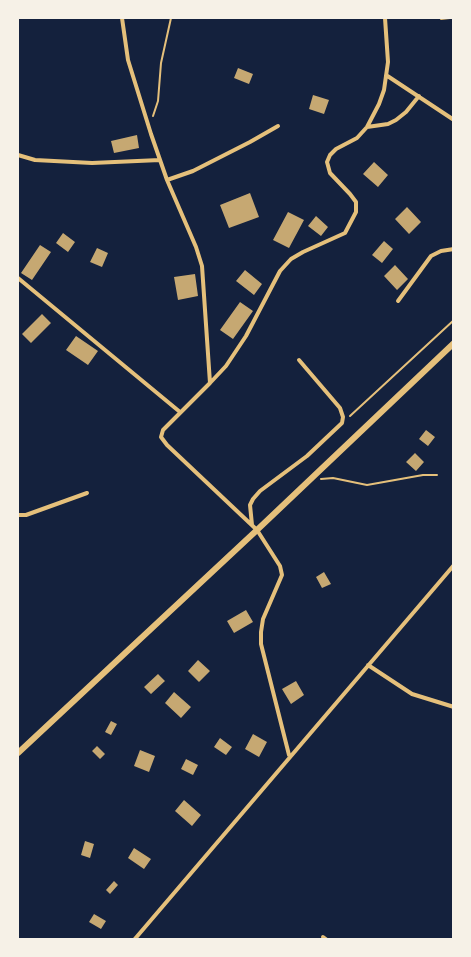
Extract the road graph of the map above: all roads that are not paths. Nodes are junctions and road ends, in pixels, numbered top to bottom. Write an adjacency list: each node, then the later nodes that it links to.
1 (122, 18): 11 (street)
2 (385, 18): 5 (street)
3 (450, 18): 4 (lane)
4 (441, 19)
5 (386, 75): 6 (street); 9 (street)
6 (419, 96): 7 (street); 9 (street)
7 (454, 120)
8 (278, 126): 12 (street)
9 (367, 127): 18 (street)
10 (18, 155): 11 (street)
11 (160, 160): 12 (street)
12 (167, 180): 18 (street)
13 (454, 249): 15 (street)
14 (18, 278): 19 (street)
15 (398, 301)
16 (454, 343): 22 (highway)
17 (299, 360): 22 (street)
18 (210, 383): 19 (street)
19 (180, 412): 22 (street)
20 (87, 493): 21 (street)
21 (18, 514)
22 (255, 527): 26 (highway); 27 (street)
23 (454, 565): 24 (street)
24 (368, 665): 25 (street); 27 (street)
25 (454, 707)
26 (18, 753)
27 (289, 755): 28 (street)
28 (134, 940)

